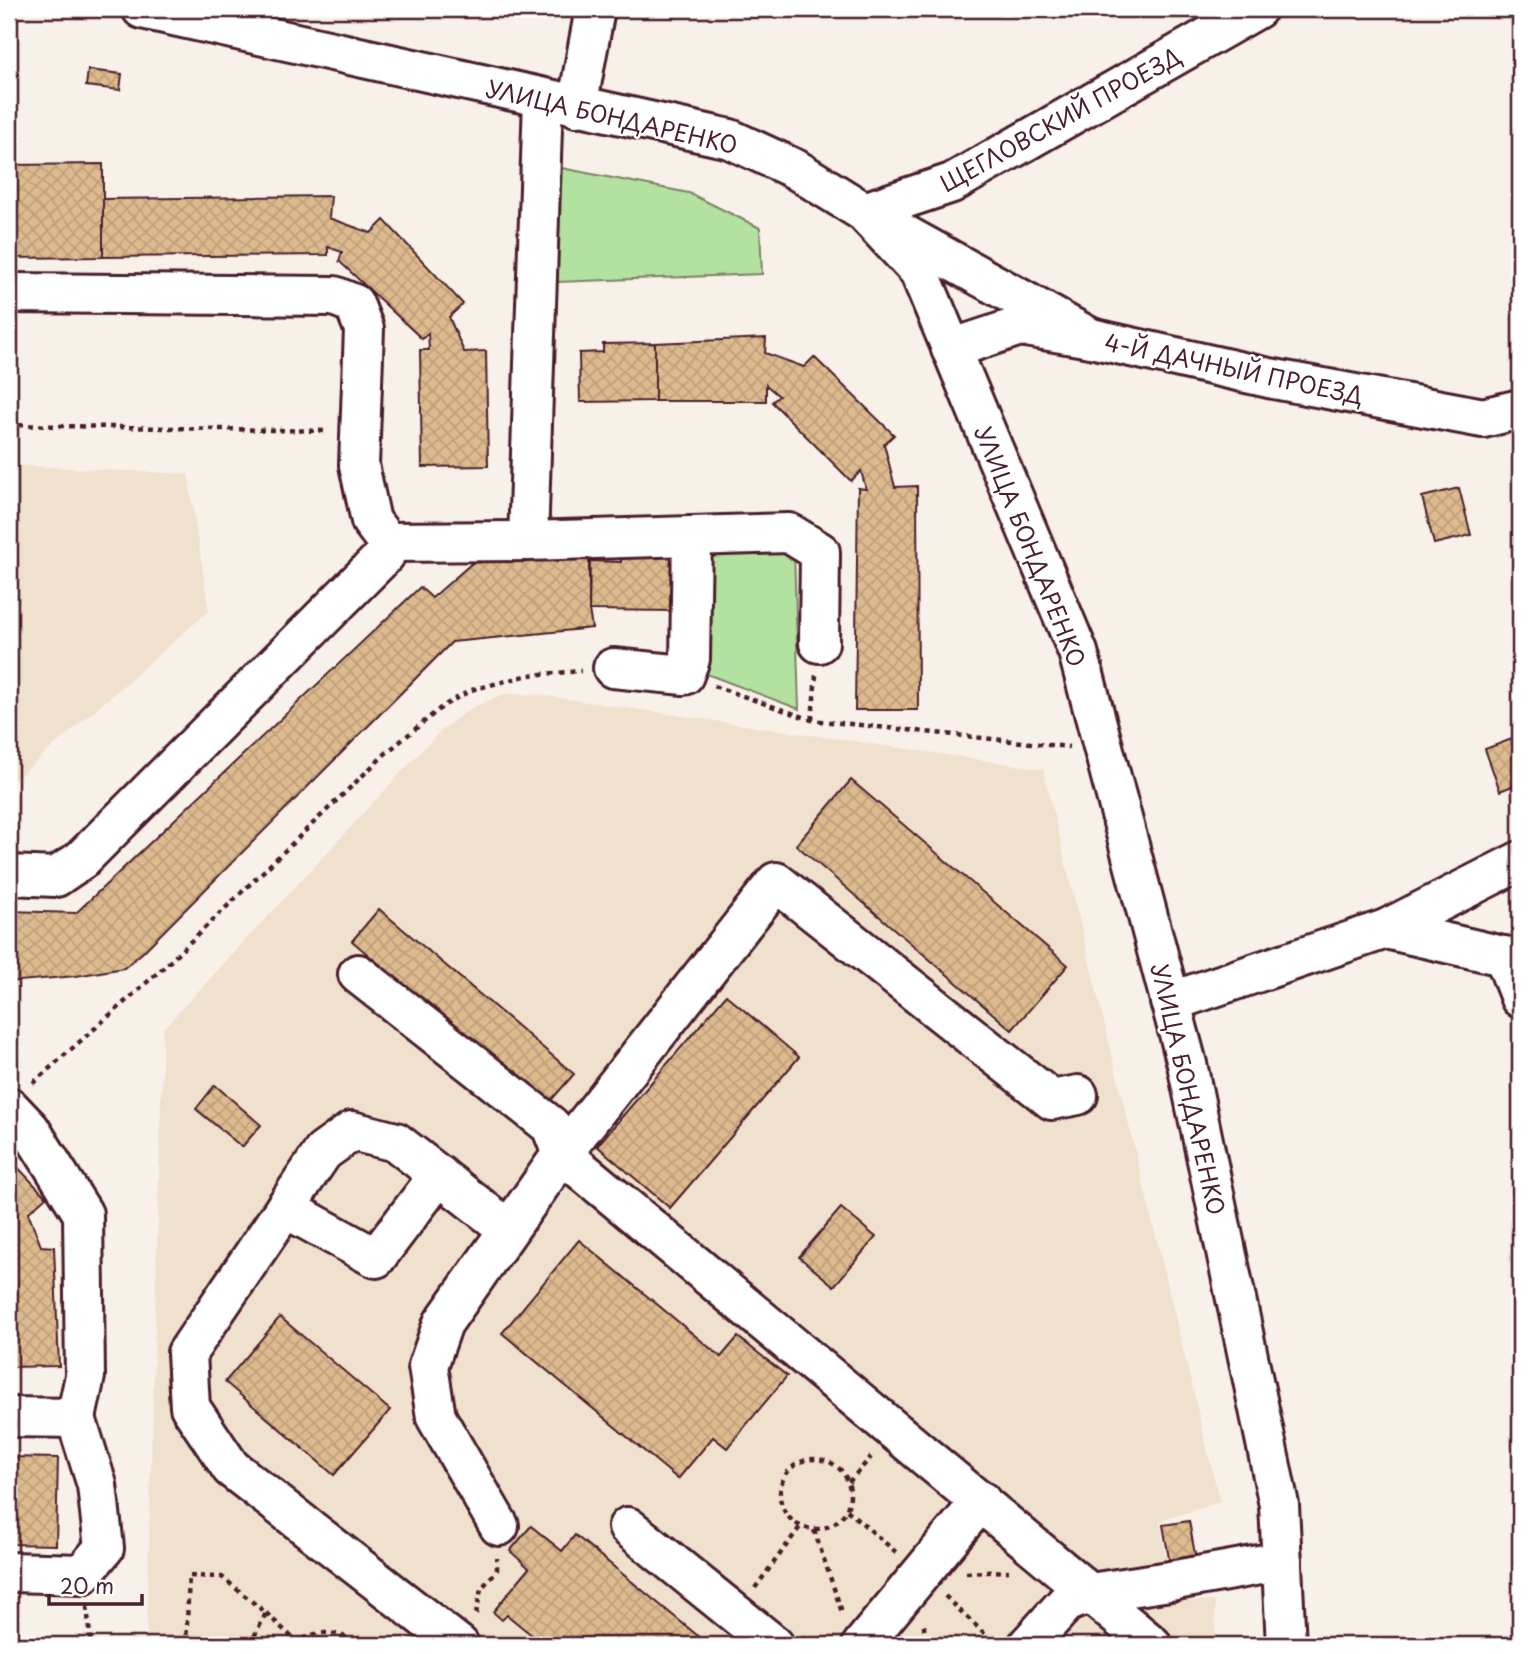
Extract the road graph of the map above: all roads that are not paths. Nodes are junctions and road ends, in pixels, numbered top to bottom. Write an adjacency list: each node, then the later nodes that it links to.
1 (142, 9): 4 (street, УЛИЦА БОНДАРЕНКО)
2 (595, 9): 4 (street)
3 (1257, 9): 5 (street, ЩЕГЛОВСКИЙ ПРОЕЗД)
4 (560, 103): 5 (street, УЛИЦА БОНДАРЕНКО); 11 (street)
5 (864, 212): 7 (street); 8 (street, УЛИЦА БОНДАРЕНКО)
6 (9, 293): 12 (street)
7 (1091, 338): 8 (street, 4-Й ДАЧНЫЙ ПРОЕЗД); 9 (street, 4-Й ДАЧНЫЙ ПРОЕЗД)
8 (951, 349): 21 (street, УЛИЦА БОНДАРЕНКО)
9 (1520, 409)
10 (692, 536): 11 (street); 13 (street); 14 (street)
11 (528, 541): 12 (street)
12 (387, 542): 16 (street)
13 (819, 643)
14 (614, 668)
15 (1520, 861): 17 (street)
16 (9, 875)
17 (1386, 929): 18 (street); 21 (street)
18 (1512, 958): 20 (street)
19 (358, 974): 24 (street)
20 (1520, 998)
21 (1171, 1002): 33 (street, УЛИЦА БОНДАРЕНКО)
22 (1078, 1095): 24 (street)
23 (18, 1097): 29 (street)
24 (562, 1154): 27 (street); 30 (street)
25 (439, 1175): 26 (street); 26 (street); 27 (street)
26 (285, 1208): 37 (street)
27 (508, 1229): 31 (street)
28 (9, 1417): 29 (street)
29 (75, 1418): 34 (street)
30 (981, 1501): 35 (street); 36 (street)
31 (499, 1526)
32 (628, 1527): 38 (street)
33 (1282, 1560): 35 (street); 41 (street, УЛИЦА БОНДАРЕНКО)
34 (9, 1572)
35 (1090, 1592): 39 (street); 40 (street)
36 (853, 1632)
37 (458, 1645)
38 (774, 1645)
39 (1028, 1645)
40 (1152, 1645)
41 (1286, 1645)

